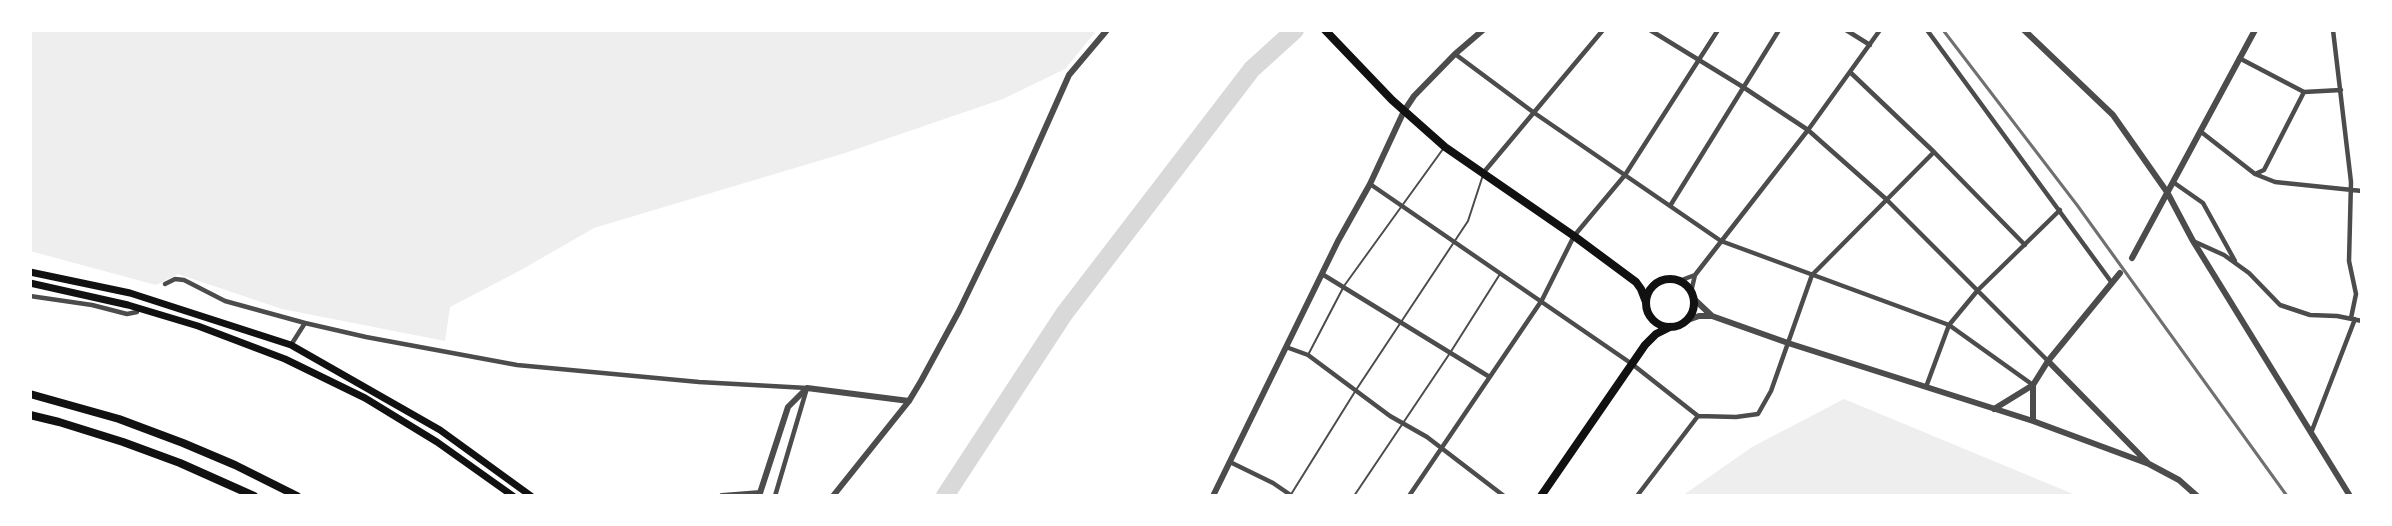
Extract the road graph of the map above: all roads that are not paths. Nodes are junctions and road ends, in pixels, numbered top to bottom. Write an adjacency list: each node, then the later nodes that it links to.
1 (1107, 30): 89 (street)
2 (1325, 30): 22 (main road)
3 (1483, 30): 15 (street)
4 (1603, 30): 23 (street)
5 (1650, 30): 17 (street)
6 (1718, 30): 17 (street)
7 (1779, 30): 19 (street)
8 (1846, 30): 14 (street)
9 (1880, 30): 14 (street)
10 (1927, 30): 39 (street)
11 (2024, 30): 35 (street)
12 (2255, 30): 16 (street)
13 (2333, 30): 20 (street)
14 (1870, 45): 18 (street)
15 (1455, 54): 22 (street); 23 (street)
16 (2239, 58): 21 (street); 25 (street)
17 (1698, 59): 19 (street); 30 (street)
18 (1851, 73): 24 (street); 27 (street)
19 (1743, 87): 24 (street); 38 (street)
20 (2341, 90): 21 (street); 33 (street)
21 (2304, 92): 29 (street)
22 (1404, 111): 26 (main road); 32 (street)
23 (1533, 112): 28 (street); 30 (street)
24 (1808, 130): 36 (street); 41 (street)
25 (2200, 131): 29 (street); 31 (street)
26 (1444, 147): 28 (main road); 37 (lane)
27 (1934, 152): 36 (street); 44 (street)
28 (1484, 172): 40 (main road); 43 (lane)
29 (2255, 174): 33 (street)
30 (1625, 175): 38 (street); 40 (street)
31 (2173, 182): 35 (street); 46 (street)
32 (1370, 184): 37 (street); 49 (street)
33 (2351, 190): 34 (street); 68 (street)
34 (2362, 191)
35 (2167, 192): 42 (street); 45 (street)
36 (1886, 200): 52 (street); 60 (street)
37 (1401, 205): 43 (street); 59 (lane)
38 (1670, 206): 41 (street)
39 (2060, 210): 44 (street); 57 (street)
40 (1574, 236): 54 (main road); 63 (street)
41 (1721, 241): 51 (street); 52 (street)
42 (2193, 241): 46 (street); 95 (street)
43 (1454, 242): 50 (street); 72 (lane)
44 (2025, 245): 60 (street)
45 (2132, 258)
46 (2236, 264): 68 (street)
47 (30, 272): 76 (main road)
48 (2120, 273): 57 (street)
49 (1322, 274): 59 (street); 78 (street)
50 (1500, 274): 63 (street); 79 (lane)
51 (1695, 275): 53 (street); 62 (street)
52 (1812, 275): 73 (street); 75 (street)
53 (1679, 281): 56 (main road); 62 (main road)
54 (1636, 282): 56 (main road); 64 (main road)
55 (30, 283): 101 (main road)
56 (1656, 283): 64 (main road)
57 (2112, 283): 81 (street)
58 (165, 284): 71 (street)
59 (1344, 286): 72 (street); 80 (lane)
60 (1978, 290): 73 (street); 81 (street)
61 (30, 296): 65 (street)
62 (1692, 296): 67 (street); 69 (main road)
63 (1541, 301): 82 (street); 83 (street)
64 (1646, 302): 66 (main road)
65 (137, 312)
66 (1650, 316): 74 (main road); 77 (main road)
67 (1712, 316): 69 (street); 75 (street)
68 (2353, 319): 70 (street); 95 (street)
69 (1685, 321): 74 (main road)
70 (2362, 321)
71 (305, 323): 76 (street); 86 (street)
72 (1402, 323): 79 (street); 87 (lane)
73 (1949, 326): 84 (street); 85 (street)
74 (1670, 327): 77 (main road)
75 (1788, 343): 85 (street); 92 (street)
76 (291, 345): 102 (main road)
77 (1645, 345): 82 (main road)
78 (1286, 347): 80 (street); 97 (street)
79 (1450, 353): 83 (street); 94 (lane)
80 (1308, 355): 87 (street)
81 (2048, 361): 84 (street); 98 (street)
82 (1632, 364): 92 (street); 111 (main road)
83 (1488, 376): 96 (street)
84 (2033, 385): 90 (street); 93 (street)
85 (1926, 387): 90 (street)
86 (807, 388): 89 (street); 103 (street); 104 (street)
87 (1356, 390): 94 (street); 107 (lane)
88 (30, 394): 100 (highway)
89 (909, 401): 105 (street)
90 (1994, 409): 93 (street)
91 (30, 415): 99 (highway)
92 (1698, 416): 112 (street)
93 (2033, 421): 98 (street)
94 (1403, 423): 96 (street); 108 (lane)
95 (2311, 433): 114 (street)
96 (1441, 448): 109 (street); 110 (street)
97 (1230, 462): 106 (street); 107 (street)
98 (2149, 464): 113 (street)
99 (254, 496)
100 (297, 496)
101 (513, 496)
102 (531, 496)
103 (722, 496)
104 (775, 496)
105 (834, 496)
106 (1213, 496)
107 (1291, 496)
108 (1354, 496)
109 (1409, 496)
110 (1504, 496)
111 (1541, 496)
112 (1637, 496)
113 (2197, 496)
114 (2350, 496)

